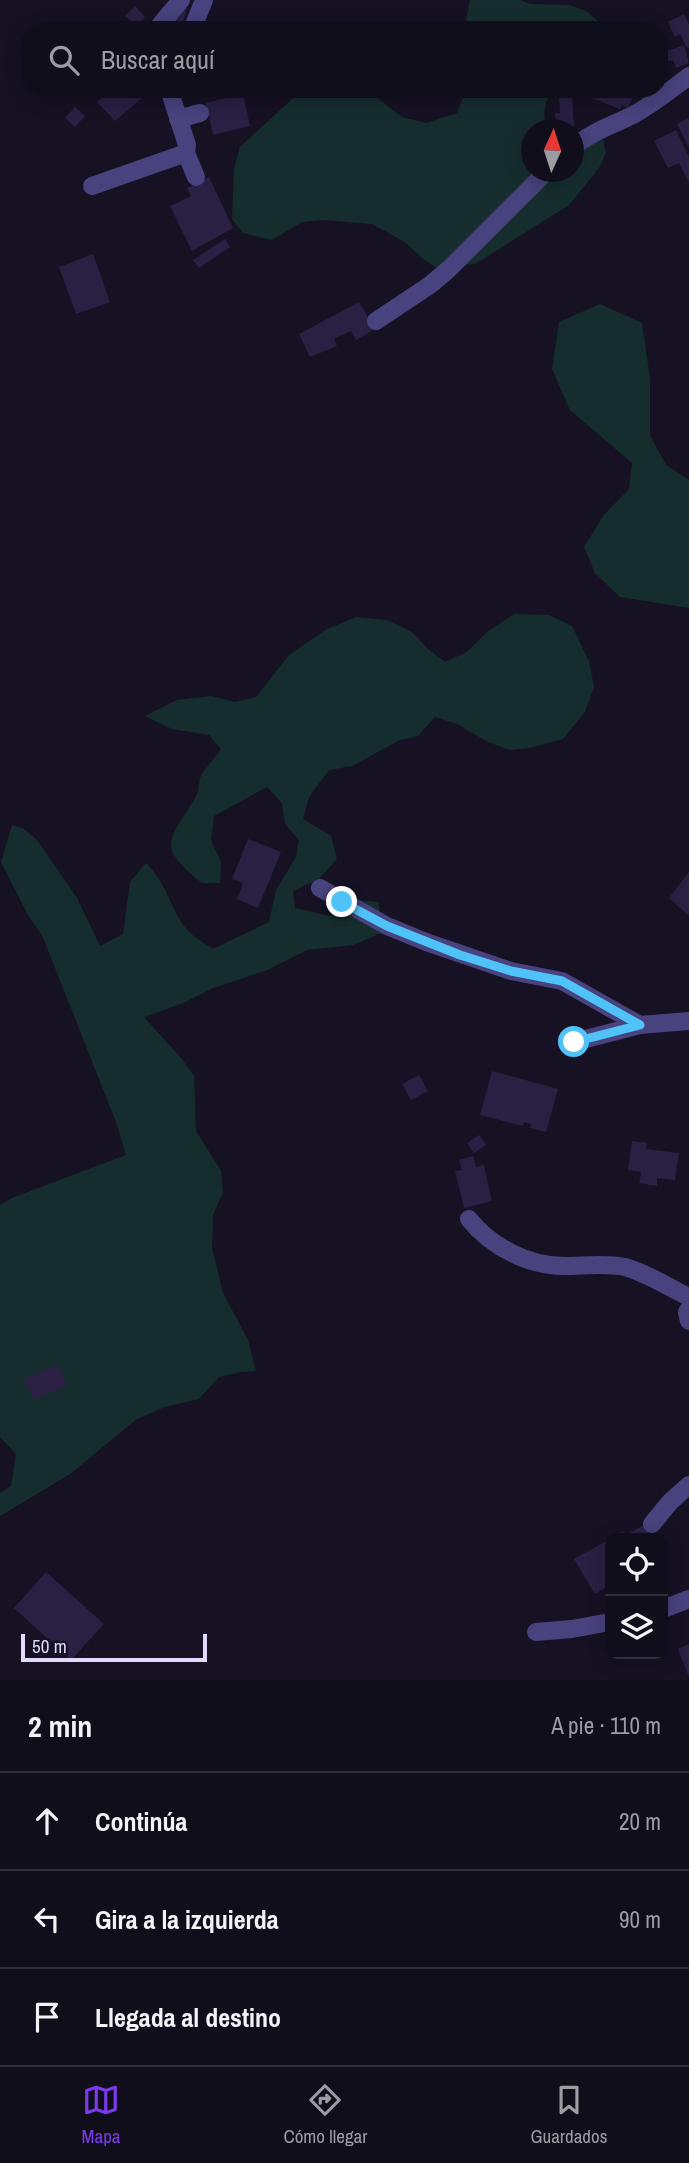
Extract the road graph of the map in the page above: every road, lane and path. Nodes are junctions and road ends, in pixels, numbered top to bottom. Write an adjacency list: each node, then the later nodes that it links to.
1 (181, 0): 3 (street)
2 (204, 0): 4 (street)
3 (164, 21)
4 (195, 21)
5 (689, 76): 6 (street)
6 (668, 92)
7 (172, 98): 10 (street)
8 (659, 98): 11 (street)
9 (200, 113): 10 (street)
10 (178, 119): 12 (street)
11 (584, 139)
12 (186, 153): 13 (street); 15 (street)
13 (196, 177)
14 (536, 182): 16 (street)
15 (92, 186)
16 (376, 321)
17 (320, 888): 19 (street)
18 (689, 1021): 19 (street)
19 (640, 1025): 20 (street)
20 (574, 1042)
21 (469, 1219): 22 (street)
22 (689, 1297)
23 (689, 1310): 24 (street)
24 (689, 1321)
25 (689, 1485): 26 (street)
26 (652, 1524)
27 (689, 1599): 28 (street)
28 (668, 1607)
29 (605, 1623): 30 (street)
30 (536, 1632)

